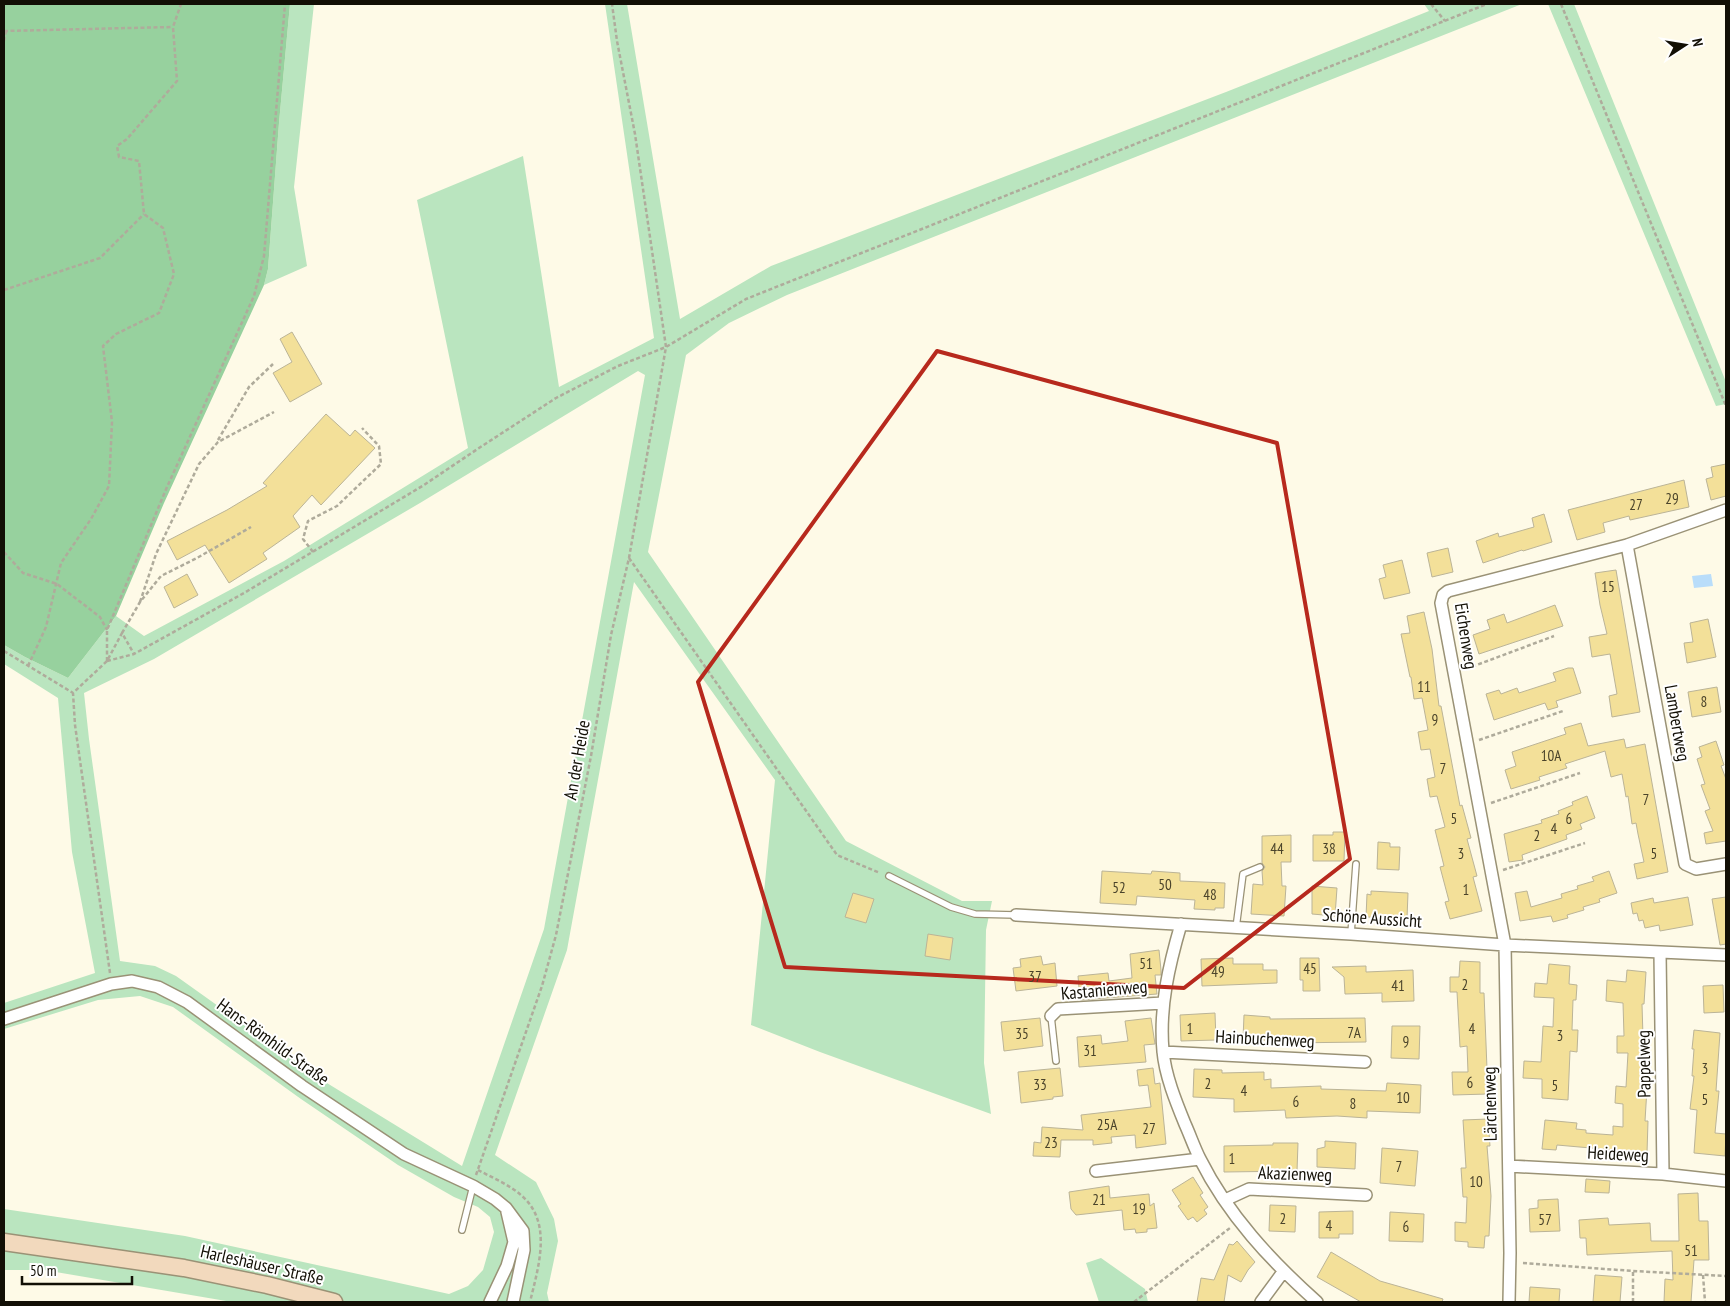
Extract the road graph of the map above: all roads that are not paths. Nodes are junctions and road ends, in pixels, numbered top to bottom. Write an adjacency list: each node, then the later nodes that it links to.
1 (1726, 510): 2 (street, Eichenweg)
2 (1627, 545): 4 (street, Lambertweg); 11 (street, Eichenweg)
3 (1356, 864): 10 (lane)
4 (1726, 864)
5 (1260, 867): 9 (lane)
6 (889, 876): 7 (lane)
7 (1016, 915): 8 (street, Schöne Aussicht)
8 (1181, 924): 9 (street, Schöne Aussicht); 14 (street, Kastanienweg)
9 (1236, 928): 10 (street, Schöne Aussicht)
10 (1351, 934): 11 (street, Schöne Aussicht)
11 (1504, 945): 12 (street, Schöne Aussicht); 21 (street, Lärchenweg)
12 (1660, 953): 13 (street, Schöne Aussicht); 23 (street, Pappelweg)
13 (1726, 955)
14 (1163, 1002): 15 (street, Kastanienweg); 17 (street, Kastanienweg)
15 (1051, 1016): 18 (lane)
16 (4, 1019): 25 (street, Hans-Römhild-Straße)
17 (1163, 1052): 19 (street, Hainbuchenweg); 20 (street, Kastanienweg)
18 (1056, 1061)
19 (1365, 1062)
20 (1200, 1159): 22 (street); 27 (street, Kastanienweg)
21 (1509, 1166): 23 (street, Heideweg); 37 (street, Lärchenweg)
22 (1096, 1171)
23 (1664, 1174): 24 (street, Heideweg)
24 (1726, 1181)
25 (473, 1186): 28 (street, Hans-Römhild-Straße); 29 (lane)
26 (1366, 1195): 27 (street, Akazienweg)
27 (1225, 1200): 31 (street, Kastanienweg)
28 (506, 1208): 33 (street); 34 (street, Hans-Römhild-Straße)
29 (462, 1230)
30 (4, 1242): 32 (main road, Harleshäuser Straße)
31 (1283, 1272): 35 (street); 36 (street, Kastanienweg)
32 (334, 1302)
33 (490, 1302)
34 (513, 1302)
35 (1261, 1302)
36 (1317, 1302)
37 (1509, 1302)

